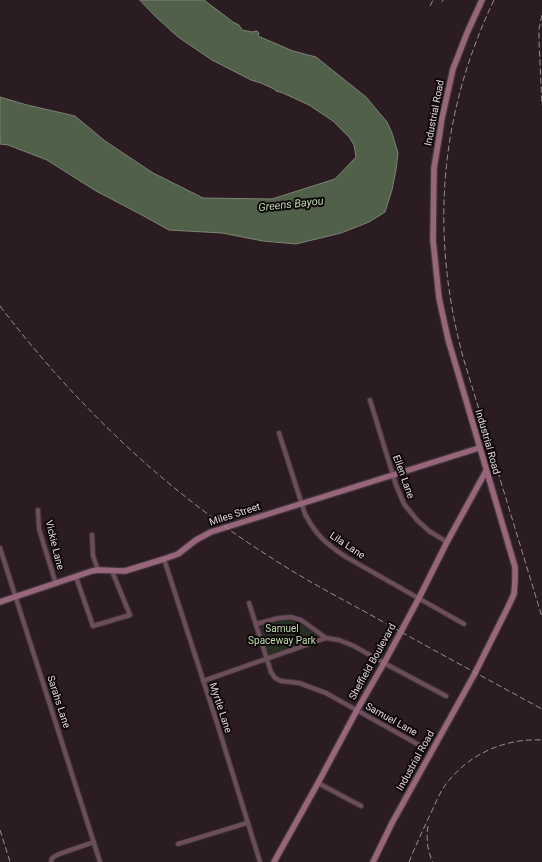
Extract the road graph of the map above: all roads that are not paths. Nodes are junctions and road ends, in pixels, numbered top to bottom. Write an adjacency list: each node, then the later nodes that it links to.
1 (482, 0): 4 (street, Industrial Road)
2 (370, 400): 6 (street, Ellen Lane)
3 (279, 433): 7 (street, Lila Lane)
4 (479, 448): 5 (street, Industrial Road); 6 (street, Miles Street)
5 (486, 471): 10 (street, Sheffield Boulevard); 39 (street, Industrial Road)
6 (393, 475): 7 (street, Miles Street); 10 (street, Ellen Lane)
7 (302, 504): 12 (street, Miles Street); 18 (street, Lila Lane)
8 (38, 510): 16 (street, Vickie Lane)
9 (92, 535): 13 (street)
10 (447, 542): 18 (street, Sheffield Boulevard)
11 (0, 548): 17 (street, Sarahs Lane)
12 (164, 559): 14 (street, Miles Street); 26 (street, Myrtle Lane)
13 (98, 570): 14 (street, Miles Street); 15 (street, Miles Street)
14 (112, 571): 15 (street)
15 (76, 577): 16 (street, Miles Street)
16 (56, 584): 17 (street, Miles Street)
17 (16, 597): 19 (street, Miles Street); 33 (street, Sarahs Lane)
18 (419, 598): 22 (street, Lila Lane); 25 (street, Sheffield Boulevard)
19 (0, 602)
20 (248, 603): 21 (street, Samuel Lane)
21 (256, 624): 23 (street); 24 (street, Samuel Lane)
22 (464, 624)
23 (326, 638): 24 (street); 25 (street)
24 (266, 659): 26 (street); 28 (street, Samuel Lane)
25 (384, 663): 27 (street); 28 (street, Sheffield Boulevard)
26 (203, 681): 32 (street, Myrtle Lane)
27 (446, 696)
28 (356, 710): 29 (street, Samuel Lane); 30 (street, Sheffield Boulevard)
29 (419, 744)
30 (318, 783): 31 (street); 38 (street, Sheffield Boulevard)
31 (361, 806)
32 (247, 823): 34 (street); 37 (street, Myrtle Lane)
33 (94, 842): 35 (street); 36 (street, Sarahs Lane)
34 (178, 844)
35 (51, 862)
36 (100, 862)
37 (260, 862)
38 (274, 862)
39 (372, 862)

